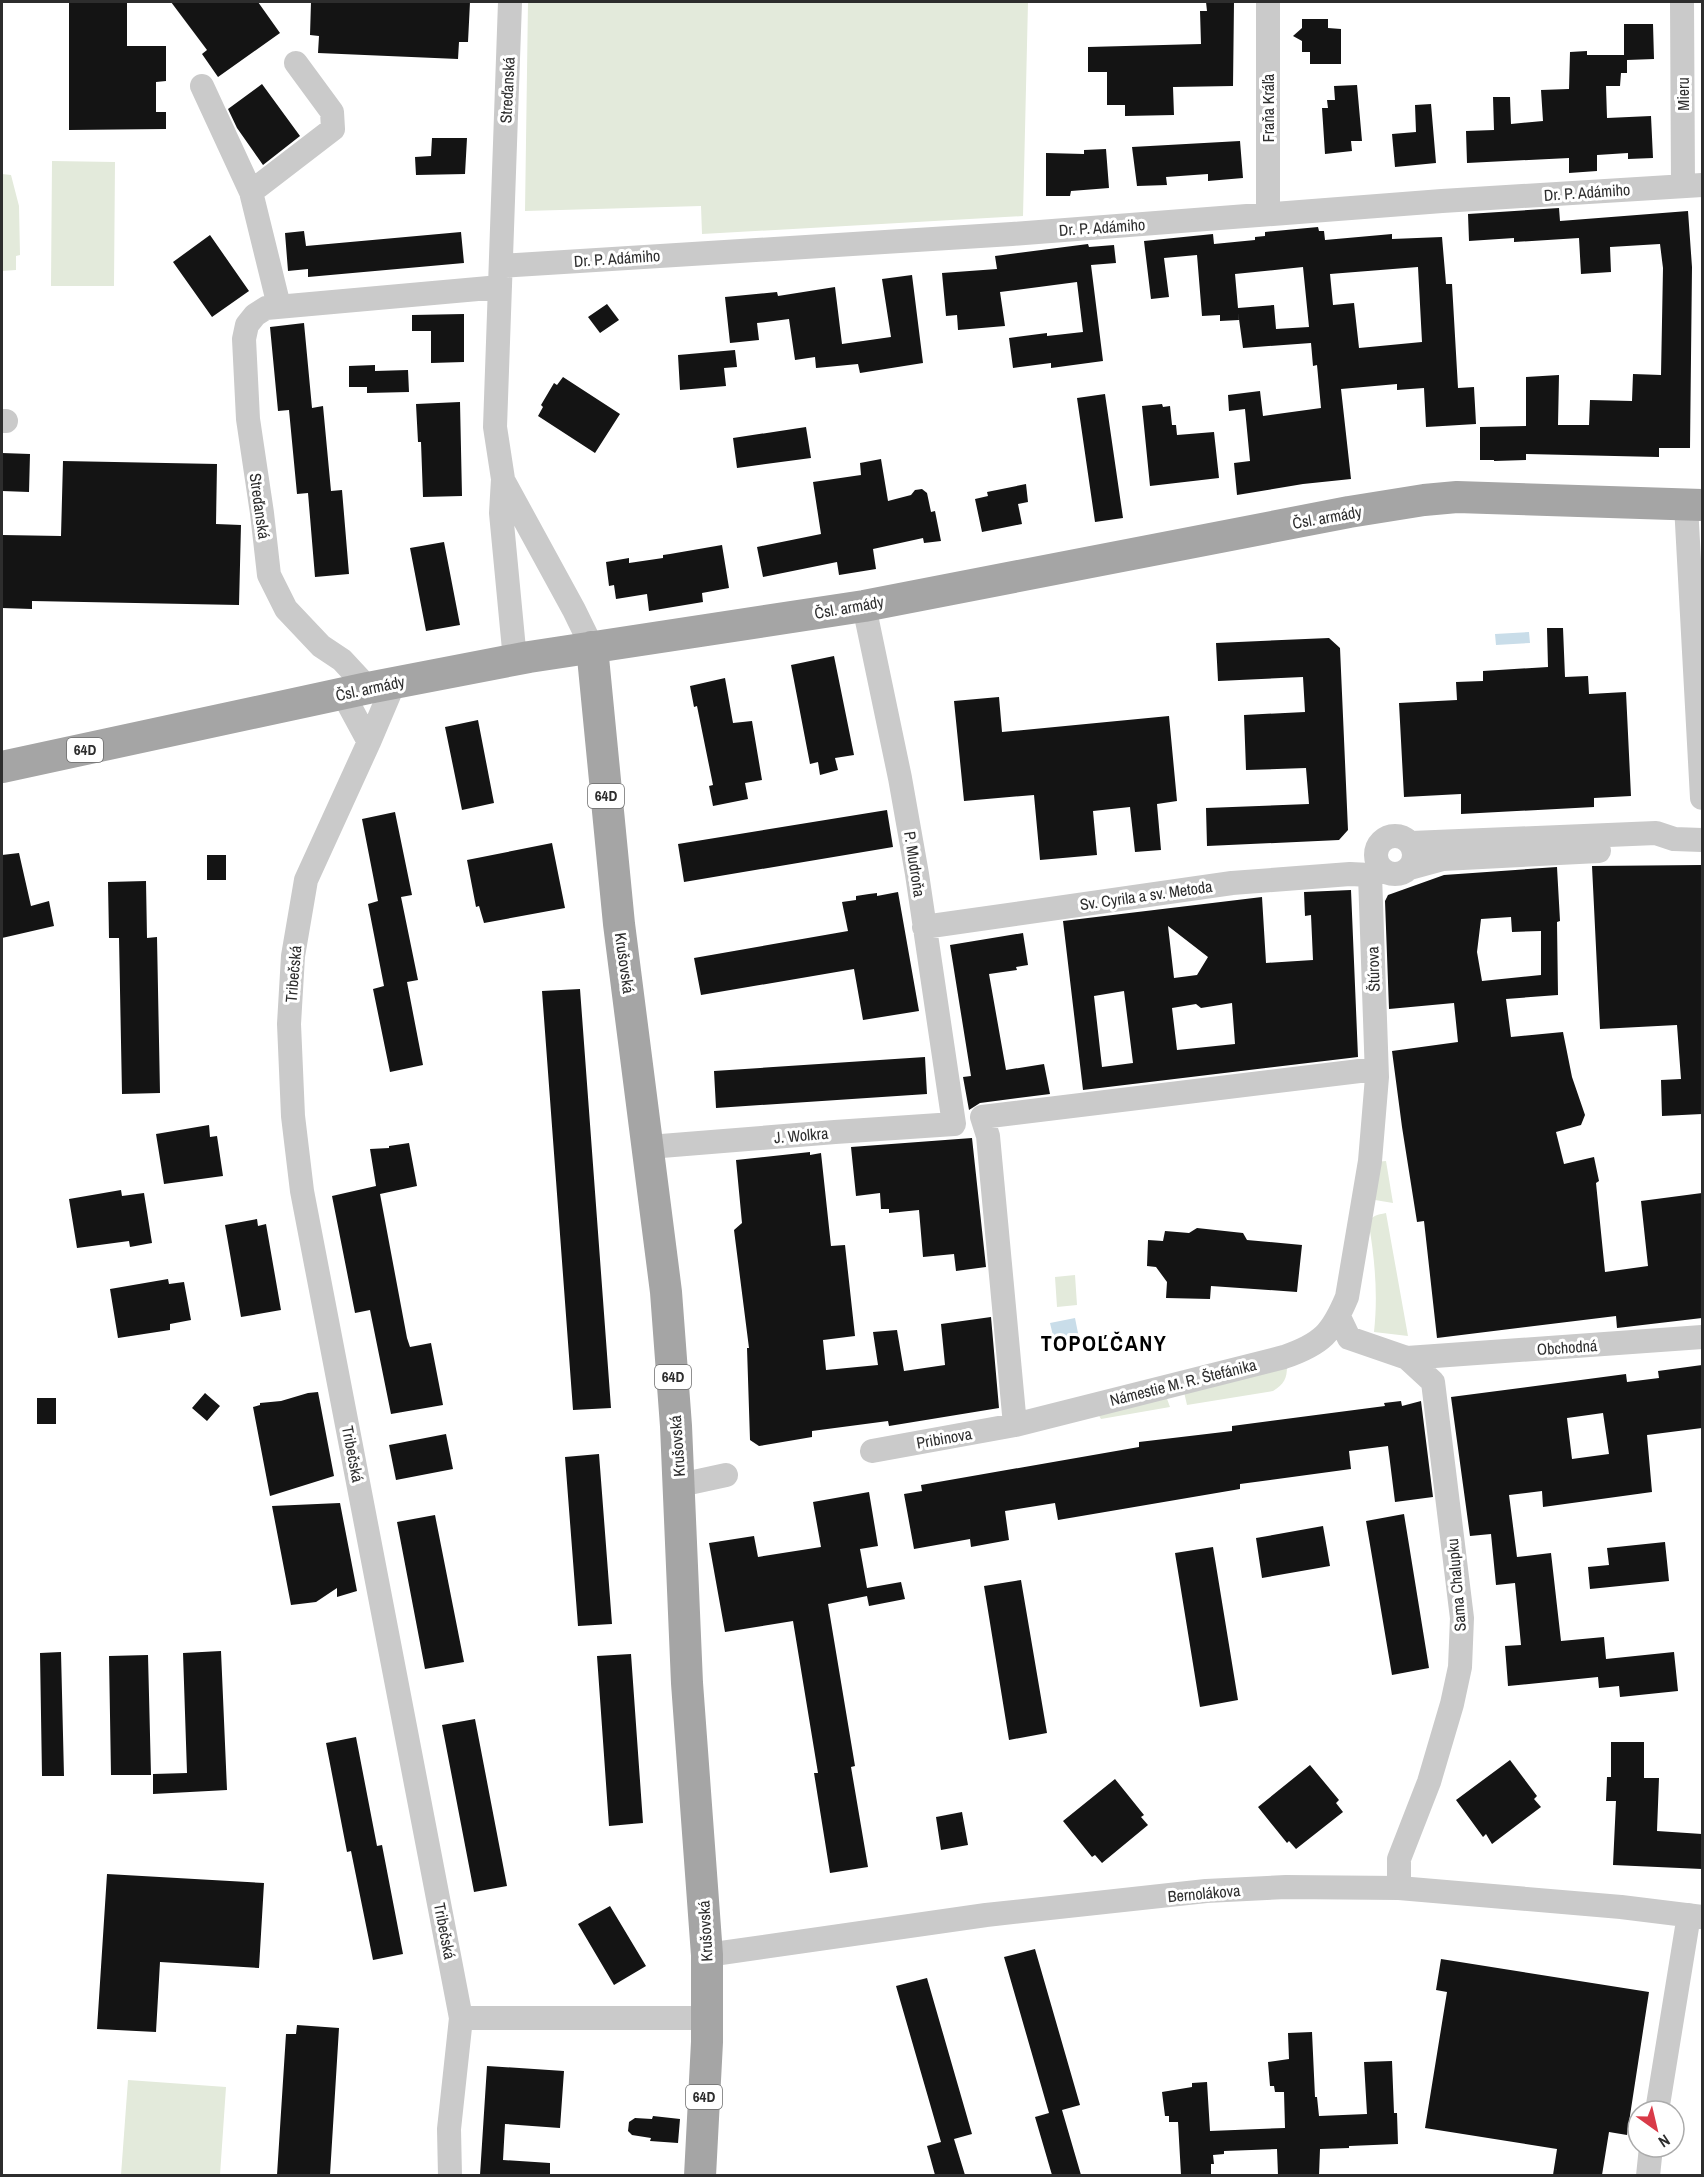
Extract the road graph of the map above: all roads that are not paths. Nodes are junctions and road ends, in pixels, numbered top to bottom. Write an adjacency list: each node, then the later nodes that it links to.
1 (510, 2): 9 (street, Streďanská)
2 (1268, 2): 8 (street, Fraňa Kráľa)
3 (1682, 2): 6 (street, Mieru)
4 (296, 63): 7 (street)
5 (202, 86): 7 (street)
6 (1693, 186): 8 (street, Dr. P. Adámiho)
7 (251, 192): 10 (street)
8 (1268, 214): 9 (street, Dr. P. Adámiho)
9 (501, 276): 10 (street, Streďanská); 11 (street, Streďanská)
10 (279, 306): 16 (street, Streďanská)
11 (503, 478): 14 (street, Streďanská); 15 (street, Streďanská)
12 (1694, 504): 13 (main road, Čsl. armády); 19 (street)
13 (864, 606): 14 (main road, Čsl. armády); 25 (street, P. Mudroňa)
14 (592, 647): 15 (main road, Čsl. armády / 64D); 28 (main road, Krušovská / 64D)
15 (515, 660): 16 (main road, Čsl. armády / 64D)
16 (368, 688): 17 (street, Tribečská); 17 (street); 18 (main road, Čsl. armády / 64D)
17 (369, 742): 40 (street, Tribečská)
18 (2, 767)
19 (1702, 798)
20 (1674, 839): 21 (street, Sv. Cyrila a sv. Metoda); 22 (street, Sv. Cyrila a sv. Metoda); 23 (street, Sv. Cyrila a sv. Metoda)
21 (1702, 840)
22 (1411, 843): 23 (street); 24 (street, Sv. Cyrila a sv. Metoda)
23 (1410, 868): 24 (street, Sv. Cyrila a sv. Metoda)
24 (1377, 873): 25 (street, Sv. Cyrila a sv. Metoda); 26 (street, Štúrova)
25 (924, 927): 27 (street, P. Mudroňa)
26 (1377, 1073): 29 (street, Námestie M. R. Štefánika); 32 (street)
27 (954, 1124): 28 (street, J. Wolkra)
28 (649, 1148): 35 (main road, Krušovská / 64D)
29 (1339, 1317): 31 (street); 32 (street, Námestie M. R. Štefánika)
30 (1702, 1337): 31 (street, Obchodná)
31 (1407, 1358): 36 (street, Sama Chalupku)
32 (1015, 1425): 33 (street, Pribinova)
33 (872, 1451)
34 (726, 1475): 35 (street)
35 (680, 1485): 38 (main road, Krušovská / 64D)
36 (1399, 1888): 37 (street, Bernolákova); 38 (street, Bernolákova)
37 (1696, 1916): 41 (street)
38 (707, 1955): 39 (main road, Krušovská / 64D)
39 (707, 2018): 40 (street); 44 (main road, Krušovská / 64D)
40 (461, 2019): 43 (street, Tribečská)
41 (1659, 2099)
42 (1650, 2159): 45 (street)
43 (450, 2175)
44 (700, 2175)
45 (1648, 2175)

